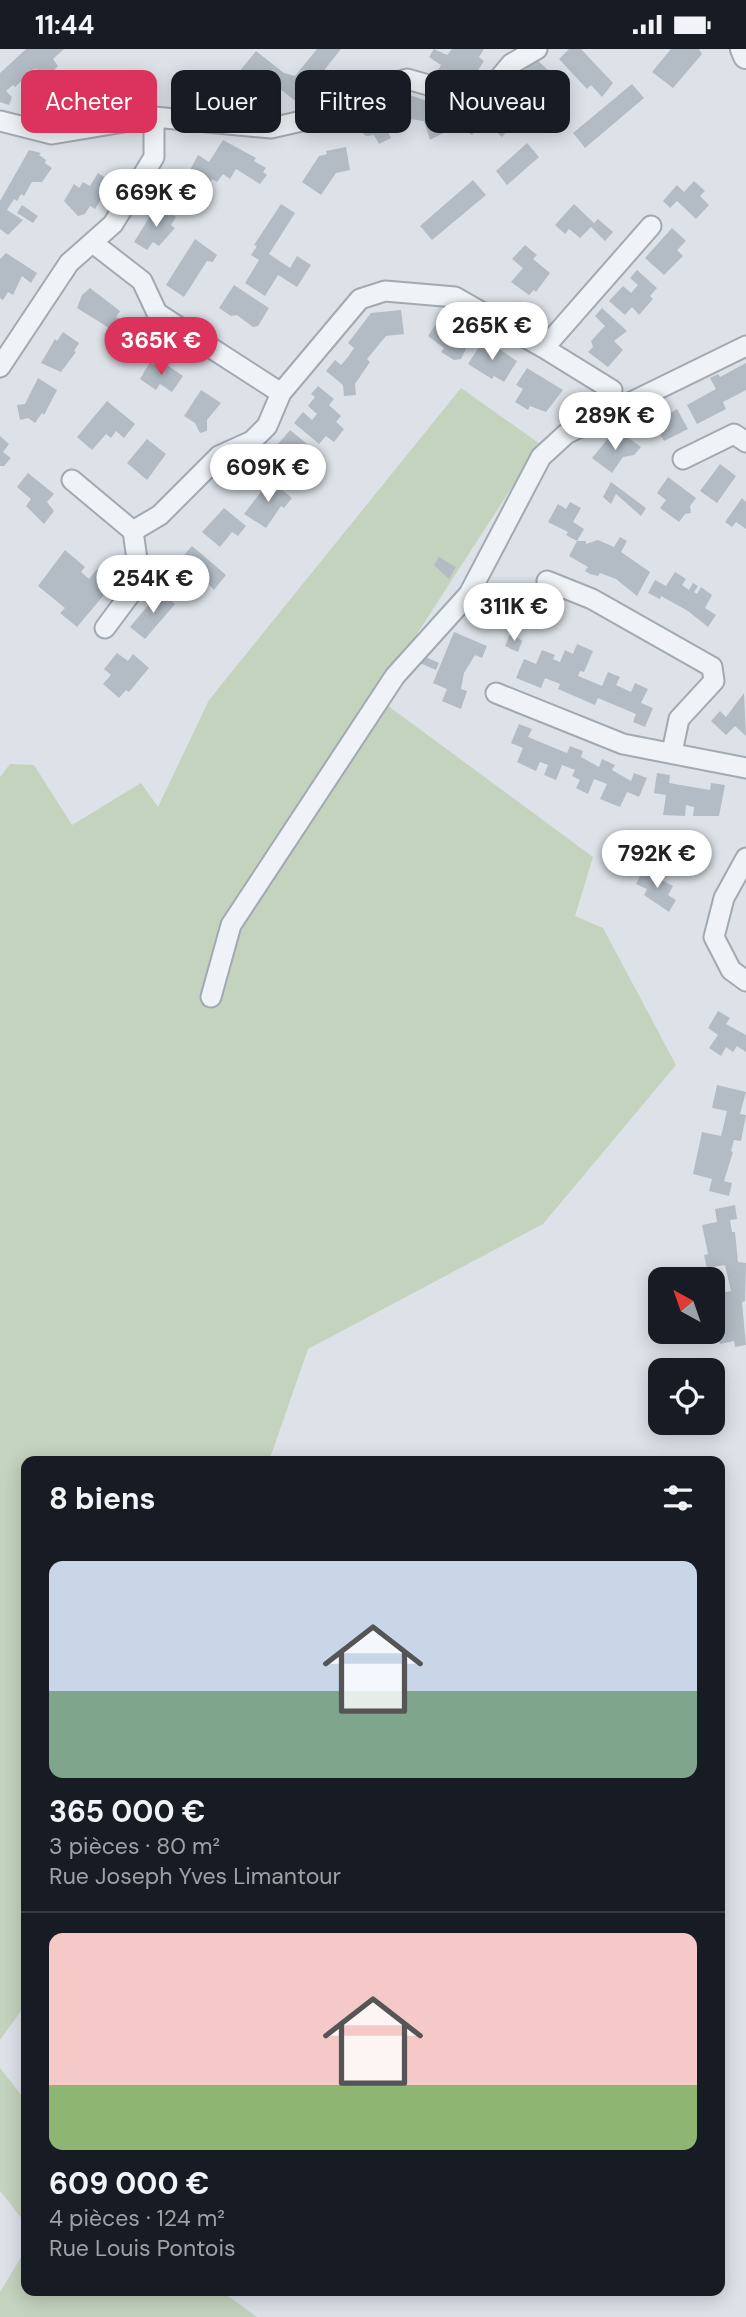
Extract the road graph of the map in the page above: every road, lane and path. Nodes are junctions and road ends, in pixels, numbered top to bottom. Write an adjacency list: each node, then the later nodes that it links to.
1 (537, 49): 4 (street)
2 (743, 49): 3 (street)
3 (746, 55)
4 (157, 117)
5 (0, 121): 6 (street)
6 (21, 126)
7 (154, 133): 9 (street)
8 (650, 226): 11 (street)
9 (93, 243): 12 (street); 14 (street)
10 (746, 346): 26 (street)
11 (544, 348): 13 (street); 14 (street)
12 (0, 367)
13 (612, 390)
14 (281, 393): 18 (street)
15 (746, 442): 16 (street)
16 (683, 460)
17 (72, 480): 18 (street)
18 (134, 531): 20 (street)
19 (547, 581): 22 (street)
20 (105, 628)
21 (496, 693): 22 (street)
22 (672, 752): 23 (street)
23 (746, 768)
24 (746, 858): 25 (street)
25 (746, 981)
26 (211, 997)

